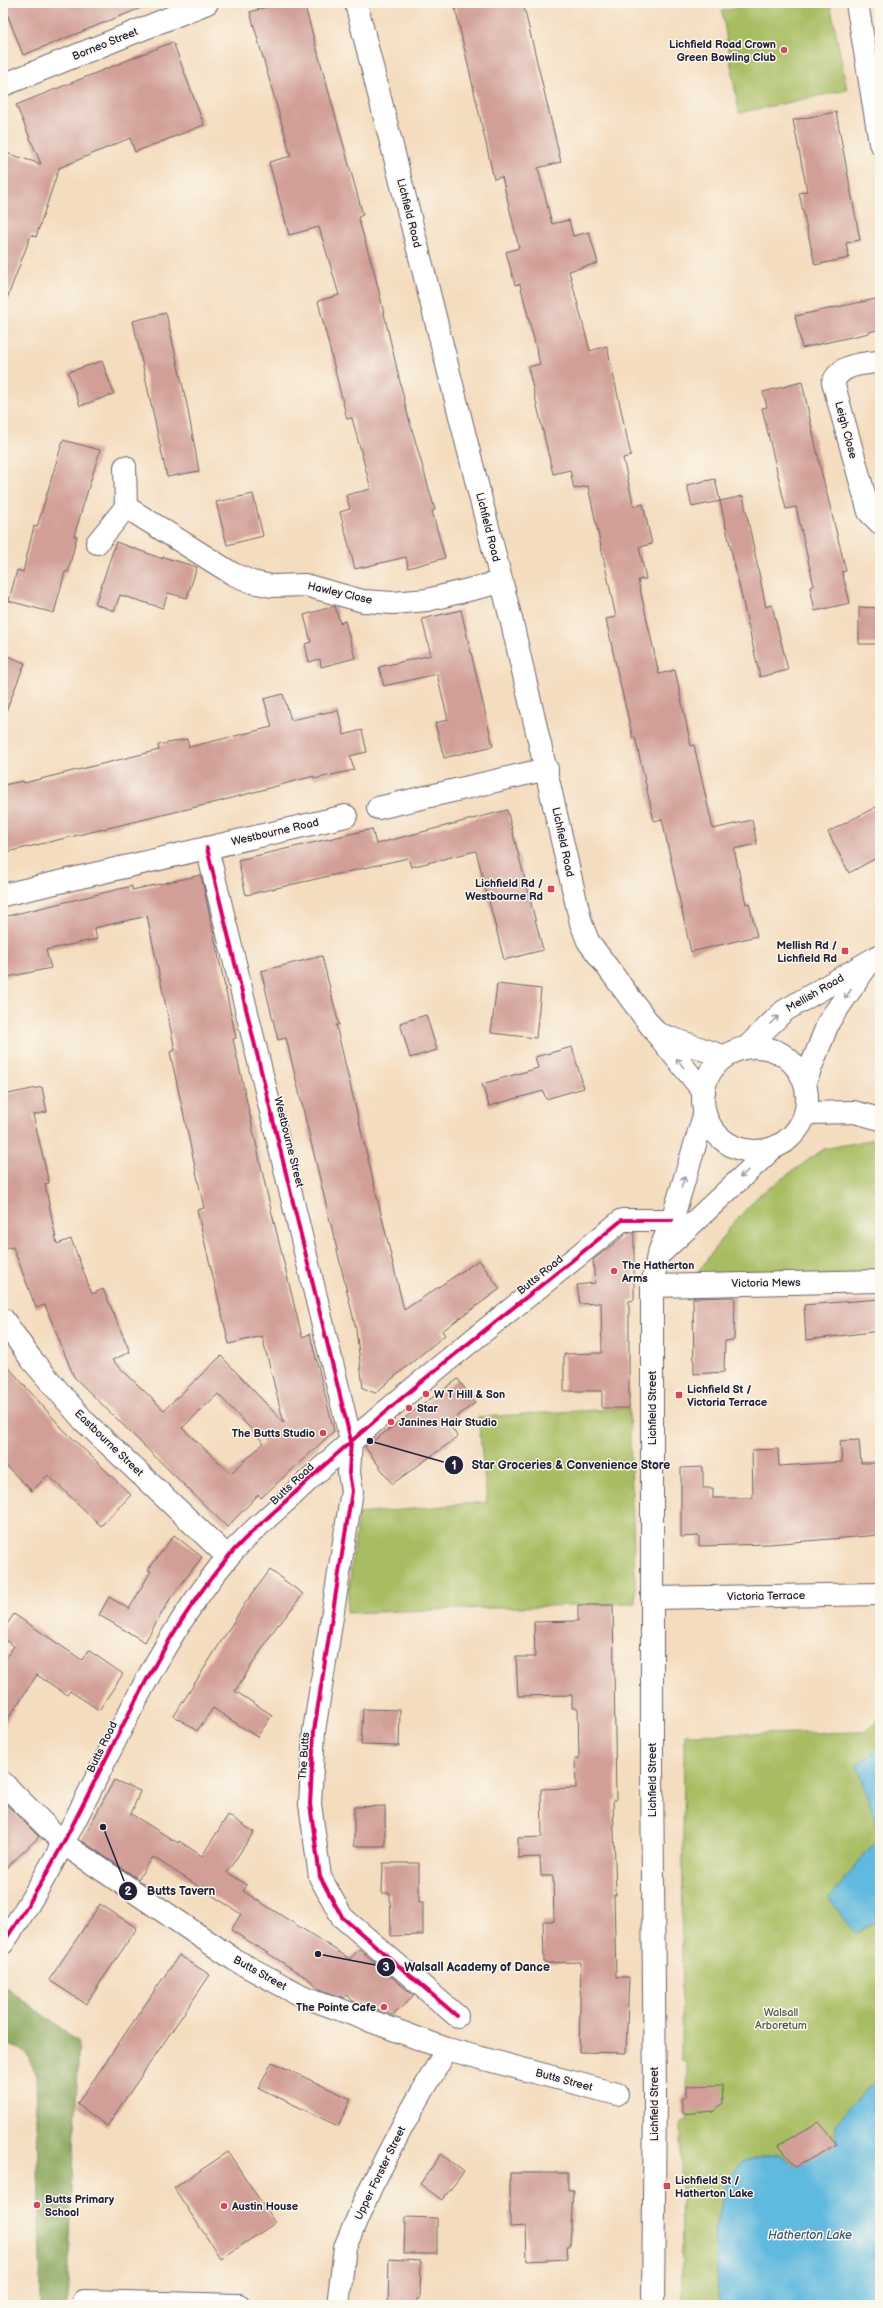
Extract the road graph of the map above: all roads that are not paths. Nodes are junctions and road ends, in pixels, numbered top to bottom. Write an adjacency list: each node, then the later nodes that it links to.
1 (207, 3): 4 (main road, Borneo Street)
2 (356, 3): 11 (main road, Lichfield Road)
3 (857, 3): 5 (main road)
4 (3, 85)
5 (880, 143)
6 (876, 362): 9 (main road, Leigh Close)
7 (125, 467): 8 (main road)
8 (126, 507): 10 (main road); 11 (main road, Hawley Close)
9 (880, 523)
10 (97, 542)
11 (501, 582): 12 (main road, Lichfield Road)
12 (547, 769): 13 (main road); 18 (main road, Lichfield Road)
13 (378, 808)
14 (346, 816): 15 (main road, Westbourne Road)
15 (207, 848): 16 (main road, Westbourne Road); 31 (main road, Westbourne Street)
16 (3, 895)
17 (875, 959): 19 (main road, Mellish Road, one-way to 17); 21 (main road, Mellish Road, one-way to 21)
18 (656, 1033): 20 (main road); 22 (main road, Lichfield Road, one-way to 18)
19 (747, 1048): 20 (main road); 21 (main road)
20 (725, 1057): 22 (main road)
21 (805, 1082): 23 (main road)
22 (704, 1102): 25 (main road); 26 (main road, Lichfield Street, one-way to 22)
23 (806, 1113): 24 (main road); 25 (main road)
24 (880, 1119)
25 (773, 1148): 27 (main road, one-way to 27)
26 (672, 1220): 27 (main road, Lichfield Street); 31 (main road, Butts Road)
27 (658, 1255): 29 (main road, Lichfield Street)
28 (880, 1281): 29 (main road, Victoria Mews)
29 (652, 1286): 34 (main road, Lichfield Street)
30 (3, 1319): 32 (main road, Eastbourne Street)
31 (351, 1441): 32 (main road, Butts Road); 38 (main road, The Butts)
32 (228, 1557): 36 (main road, Butts Road)
33 (880, 1594): 34 (main road, Victoria Terrace)
34 (652, 1598): 44 (main road, Lichfield Street)
35 (3, 1783): 36 (main road, Butts Street)
36 (64, 1844): 37 (main road, Butts Road); 39 (main road, Butts Street)
37 (3, 1943)
38 (457, 2016)
39 (447, 2049): 40 (main road, Butts Street); 43 (main road, Upper Forster Street)
40 (617, 2094)
41 (84, 2301): 42 (main road)
42 (239, 2305)
43 (338, 2305)
44 (653, 2305)

